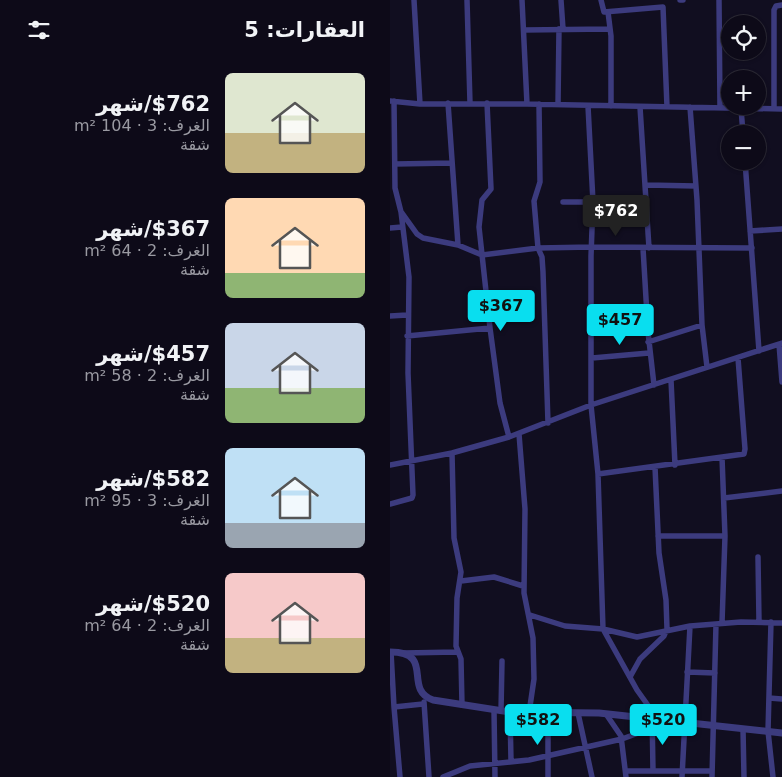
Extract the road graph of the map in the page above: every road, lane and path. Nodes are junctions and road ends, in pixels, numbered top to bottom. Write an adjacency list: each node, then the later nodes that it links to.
1 (414, 0): 18 (street)
2 (467, 0): 16 (street)
3 (522, 0): 13 (street)
4 (561, 0): 11 (street)
5 (601, 0): 10 (street)
6 (637, 0): 9 (street)
7 (719, 0): 27 (street)
8 (782, 5): 29 (street)
9 (638, 9): 10 (street); 25 (street)
10 (608, 12): 12 (street)
11 (561, 29): 12 (street); 13 (street); 21 (street)
12 (610, 29): 23 (street)
13 (524, 30): 19 (street)
14 (392, 101): 18 (street); 31 (street)
15 (448, 103): 16 (street); 18 (street); 32 (street)
16 (470, 103): 17 (street)
17 (487, 103): 19 (street); 50 (street)
18 (420, 104)
19 (527, 104): 20 (street)
20 (539, 104): 21 (street); 46 (street)
21 (558, 104): 22 (street)
22 (588, 106): 23 (street); 38 (street)
23 (611, 106): 24 (street)
24 (640, 107): 25 (street); 35 (street)
25 (667, 107): 26 (street)
26 (690, 107): 27 (street); 36 (street)
27 (720, 108)
28 (766, 109): 29 (street)
29 (774, 109): 30 (street)
30 (782, 109)
31 (393, 125): 33 (street)
32 (452, 163): 33 (street); 44 (street)
33 (395, 164): 39 (street)
34 (746, 170): 43 (street)
35 (646, 185): 36 (street); 47 (street)
36 (696, 186): 48 (street)
37 (563, 202): 38 (street)
38 (593, 202): 45 (street)
39 (401, 212): 40 (street); 44 (street)
40 (402, 227): 41 (street); 51 (street)
41 (390, 228)
42 (782, 229): 43 (street)
43 (750, 231): 49 (street)
44 (458, 245): 50 (street)
45 (592, 247): 46 (street); 47 (street); 60 (street)
46 (538, 248): 50 (street); 67 (street)
47 (646, 248): 48 (street); 56 (street)
48 (699, 248): 49 (street); 53 (street)
49 (752, 248): 58 (street)
50 (482, 255): 54 (street)
51 (407, 315): 52 (street); 55 (street)
52 (390, 316)
53 (702, 325): 56 (street); 62 (street)
54 (490, 328): 55 (street); 69 (street)
55 (407, 336): 72 (street)
56 (648, 342): 59 (street)
57 (780, 344): 58 (street); 64 (street)
58 (759, 351): 61 (street)
59 (649, 353): 60 (street); 65 (street)
60 (592, 358): 66 (street)
61 (738, 358): 62 (street); 71 (street)
62 (707, 367): 63 (street)
63 (671, 380): 65 (street); 74 (street)
64 (782, 382)
65 (654, 385): 66 (street)
66 (591, 405): 67 (street); 76 (street)
67 (548, 423): 68 (street)
68 (519, 434): 69 (street); 84 (street)
69 (509, 437): 70 (street)
70 (452, 453): 72 (street); 83 (street)
71 (722, 458): 74 (street); 78 (street)
72 (413, 461): 73 (street); 79 (street)
73 (390, 465)
74 (675, 465): 75 (street)
75 (655, 468): 76 (street); 80 (street)
76 (598, 474): 91 (street)
77 (782, 491): 78 (street)
78 (724, 498): 81 (street)
79 (390, 504)
80 (658, 536): 81 (street); 92 (street)
81 (725, 536): 89 (street)
82 (758, 557): 86 (street)
83 (461, 581): 84 (street); 94 (street)
84 (523, 586): 85 (street)
85 (530, 615): 91 (street); 109 (street)
86 (759, 622): 87 (street); 89 (street)
87 (772, 622): 88 (street); 101 (street)
88 (782, 623)
89 (719, 624): 90 (street); 98 (street)
90 (690, 626): 92 (street); 97 (street)
91 (603, 629): 92 (street); 99 (street)
92 (667, 629): 99 (street)
93 (390, 652): 95 (street); 105 (street)
94 (457, 652): 95 (street); 104 (street)
95 (404, 653): 100 (street)
96 (502, 661): 106 (street)
97 (687, 672): 98 (street); 113 (street)
98 (715, 672): 114 (street)
99 (630, 676): 112 (street)
100 (424, 695): 103 (street); 104 (street)
101 (769, 698): 102 (street); 116 (street)
102 (782, 699)
103 (424, 704): 105 (street); 128 (street)
104 (462, 705): 106 (street)
105 (394, 707): 127 (street)
106 (498, 710): 107 (street); 122 (street)
107 (510, 712): 109 (street); 121 (street)
108 (578, 713): 110 (street); 111 (street); 119 (street)
109 (529, 714): 110 (street)
110 (548, 714): 120 (street)
111 (606, 714): 112 (street); 118 (street)
112 (652, 724): 113 (street); 118 (street); 123 (street)
113 (684, 724): 114 (street); 125 (street)
114 (713, 726): 115 (street); 126 (street)
115 (743, 729): 116 (street); 133 (street)
116 (768, 731): 117 (street); 134 (street)
117 (782, 733)
118 (622, 739): 119 (street); 124 (street)
119 (584, 747): 120 (street); 132 (street)
120 (548, 755): 121 (street); 131 (street)
121 (511, 761): 122 (street)
122 (494, 762): 129 (street); 130 (street)
123 (655, 773): 124 (street); 125 (street)
124 (626, 774)
125 (682, 774): 126 (street)
126 (712, 774)
127 (400, 777)
128 (429, 777)
129 (443, 777)
130 (494, 777)
131 (548, 777)
132 (592, 777)
133 (744, 777)
134 (773, 777)

